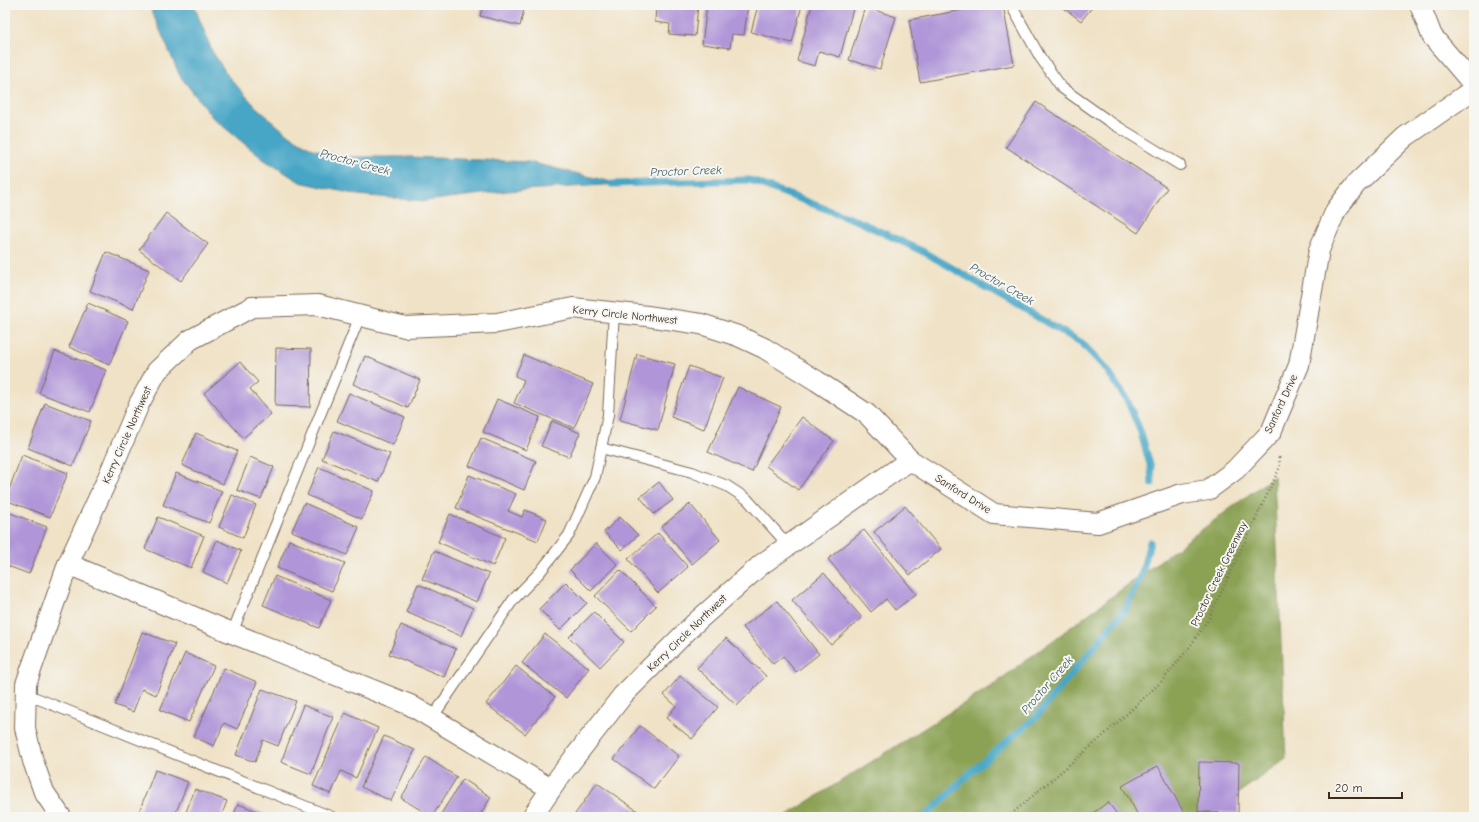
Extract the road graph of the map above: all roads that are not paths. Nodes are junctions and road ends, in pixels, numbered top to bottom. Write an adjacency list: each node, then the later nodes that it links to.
1 (1012, 5): 5 (lane)
2 (1420, 5): 3 (street)
3 (1474, 85)
4 (1474, 89): 9 (street, Sanford Drive)
5 (1180, 165)
6 (614, 312): 7 (street, Kerry Circle Northwest); 8 (lane); 9 (street, Kerry Circle Northwest)
7 (360, 316): 11 (street, Kerry Circle Northwest); 12 (lane)
8 (602, 448): 10 (lane); 14 (lane)
9 (910, 460): 10 (street, Kerry Circle Northwest)
10 (788, 545): 15 (street, Kerry Circle Northwest)
11 (68, 564): 12 (street); 13 (street, Kerry Circle Northwest)
12 (232, 633): 14 (street)
13 (26, 694): 16 (street, Kerry Circle Northwest); 17 (lane)
14 (432, 718): 15 (street)
15 (551, 789): 18 (street, Kerry Circle Northwest)
16 (61, 817)
17 (332, 817)
18 (532, 817)

